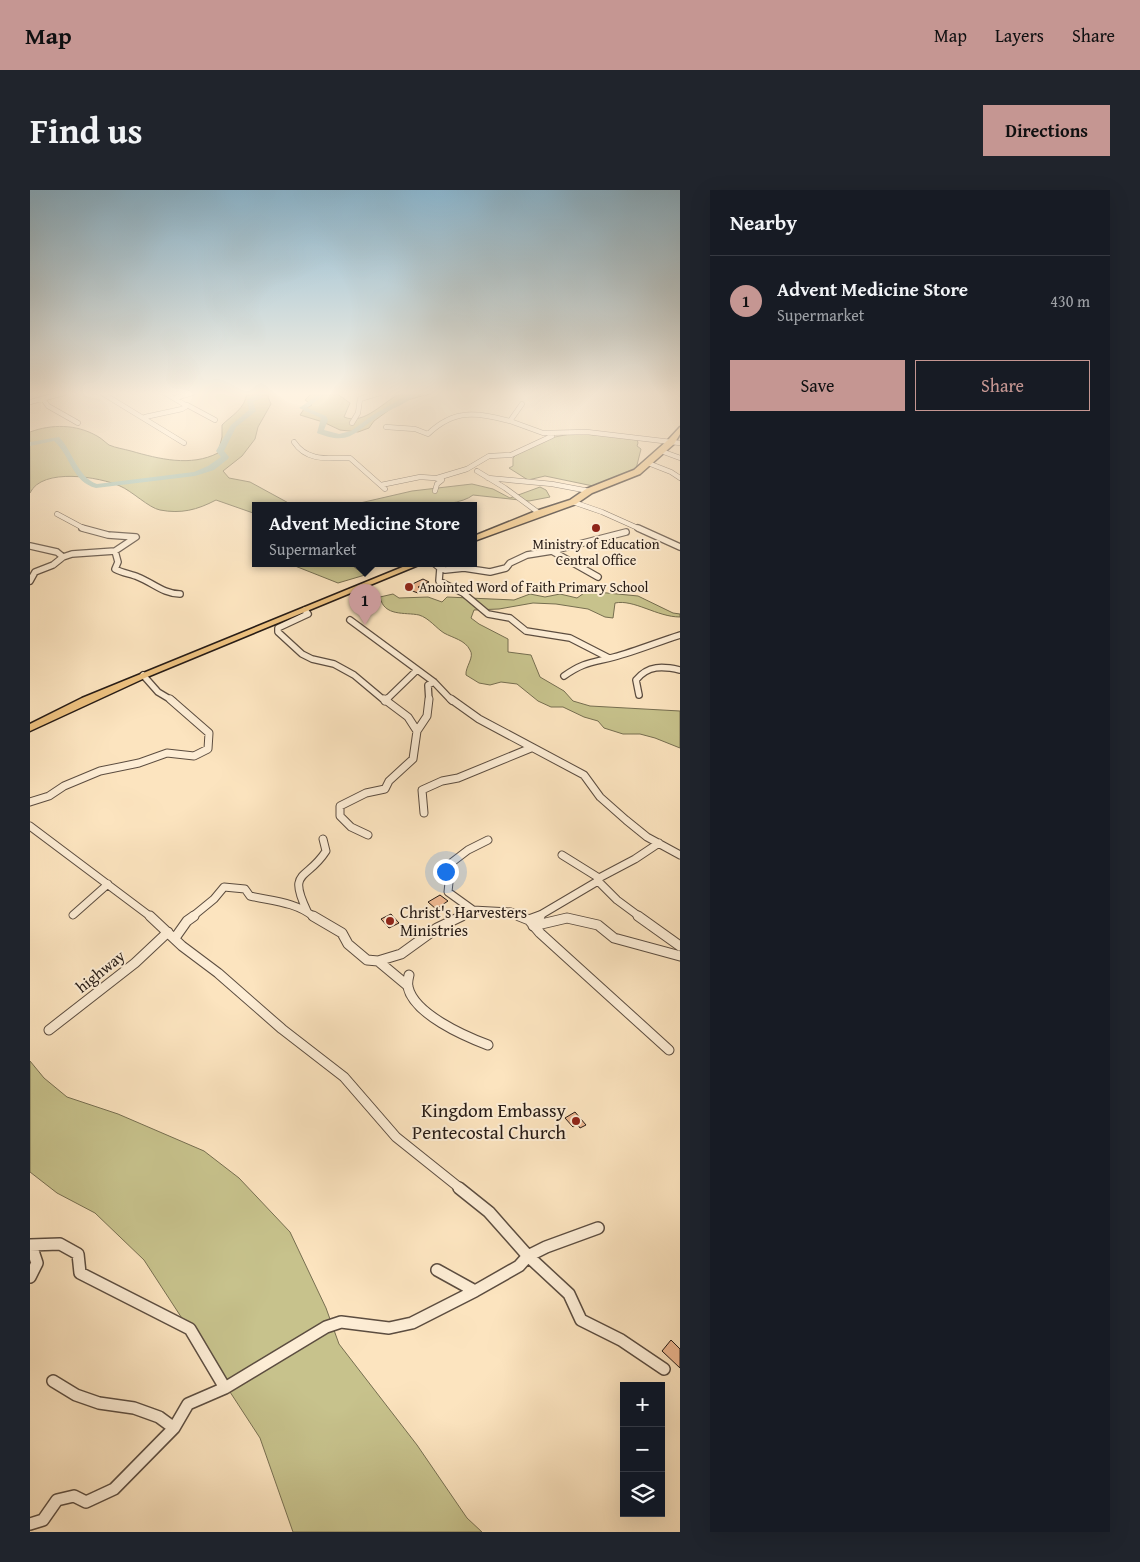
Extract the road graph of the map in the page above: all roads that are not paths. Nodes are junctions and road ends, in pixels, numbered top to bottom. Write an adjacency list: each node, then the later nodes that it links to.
1 (311, 456): 6 (street)
2 (497, 456): 6 (street)
3 (655, 456): 4 (main road)
4 (648, 463): 8 (street); 10 (main road)
5 (477, 471): 7 (street)
6 (437, 478): 9 (street)
7 (488, 478): 10 (street); 13 (street)
8 (680, 478)
9 (435, 491)
10 (589, 492): 11 (main road)
11 (574, 502): 12 (street); 13 (main road)
12 (602, 512): 17 (street); 19 (street)
13 (539, 513): 15 (main road)
14 (57, 514): 18 (street)
15 (477, 538)
16 (30, 546): 20 (street)
17 (680, 546)
18 (115, 550): 20 (street); 26 (street)
19 (552, 551): 23 (street); 24 (street)
20 (63, 557): 25 (street)
21 (410, 567): 27 (main road)
22 (437, 567): 30 (street)
23 (439, 567)
24 (598, 578)
25 (30, 581)
26 (180, 594)
27 (305, 610): 33 (main road); 37 (street)
28 (350, 620): 31 (street)
29 (680, 636): 30 (street)
30 (609, 658): 34 (street)
31 (417, 670): 35 (street); 37 (street)
32 (680, 670): 36 (street)
33 (143, 675): 38 (main road); 41 (street)
34 (564, 676)
35 (434, 682): 39 (street); 40 (street)
36 (639, 695)
37 (385, 701): 39 (street)
38 (30, 728)
39 (417, 731): 44 (street)
40 (531, 748): 42 (street); 47 (street)
41 (30, 802)
42 (424, 813)
43 (30, 826): 51 (street)
44 (368, 835)
45 (323, 839): 53 (street)
46 (488, 840): 52 (street)
47 (659, 843): 49 (street); 50 (street)
48 (562, 855): 50 (street)
49 (680, 855)
50 (598, 880): 55 (street); 57 (street)
51 (108, 884): 54 (street); 56 (street)
52 (473, 910): 55 (street); 59 (street)
53 (307, 911): 56 (street, highway); 59 (street)
54 (72, 915)
55 (531, 923): 58 (street); 64 (street)
56 (171, 935): 62 (street, highway); 67 (street)
57 (680, 946)
58 (680, 956)
59 (378, 960): 61 (street)
60 (409, 975): 61 (street)
61 (408, 986): 63 (street)
62 (49, 1030)
63 (488, 1045)
64 (669, 1050)
65 (598, 1228): 67 (street)
66 (30, 1245): 69 (street); 73 (street)
67 (528, 1256): 70 (street); 71 (street)
68 (437, 1270): 70 (street)
69 (30, 1277)
70 (475, 1291): 73 (street)
71 (664, 1369)
72 (53, 1381): 74 (street)
73 (225, 1388): 74 (street)
74 (174, 1428): 75 (street)
75 (30, 1524)

